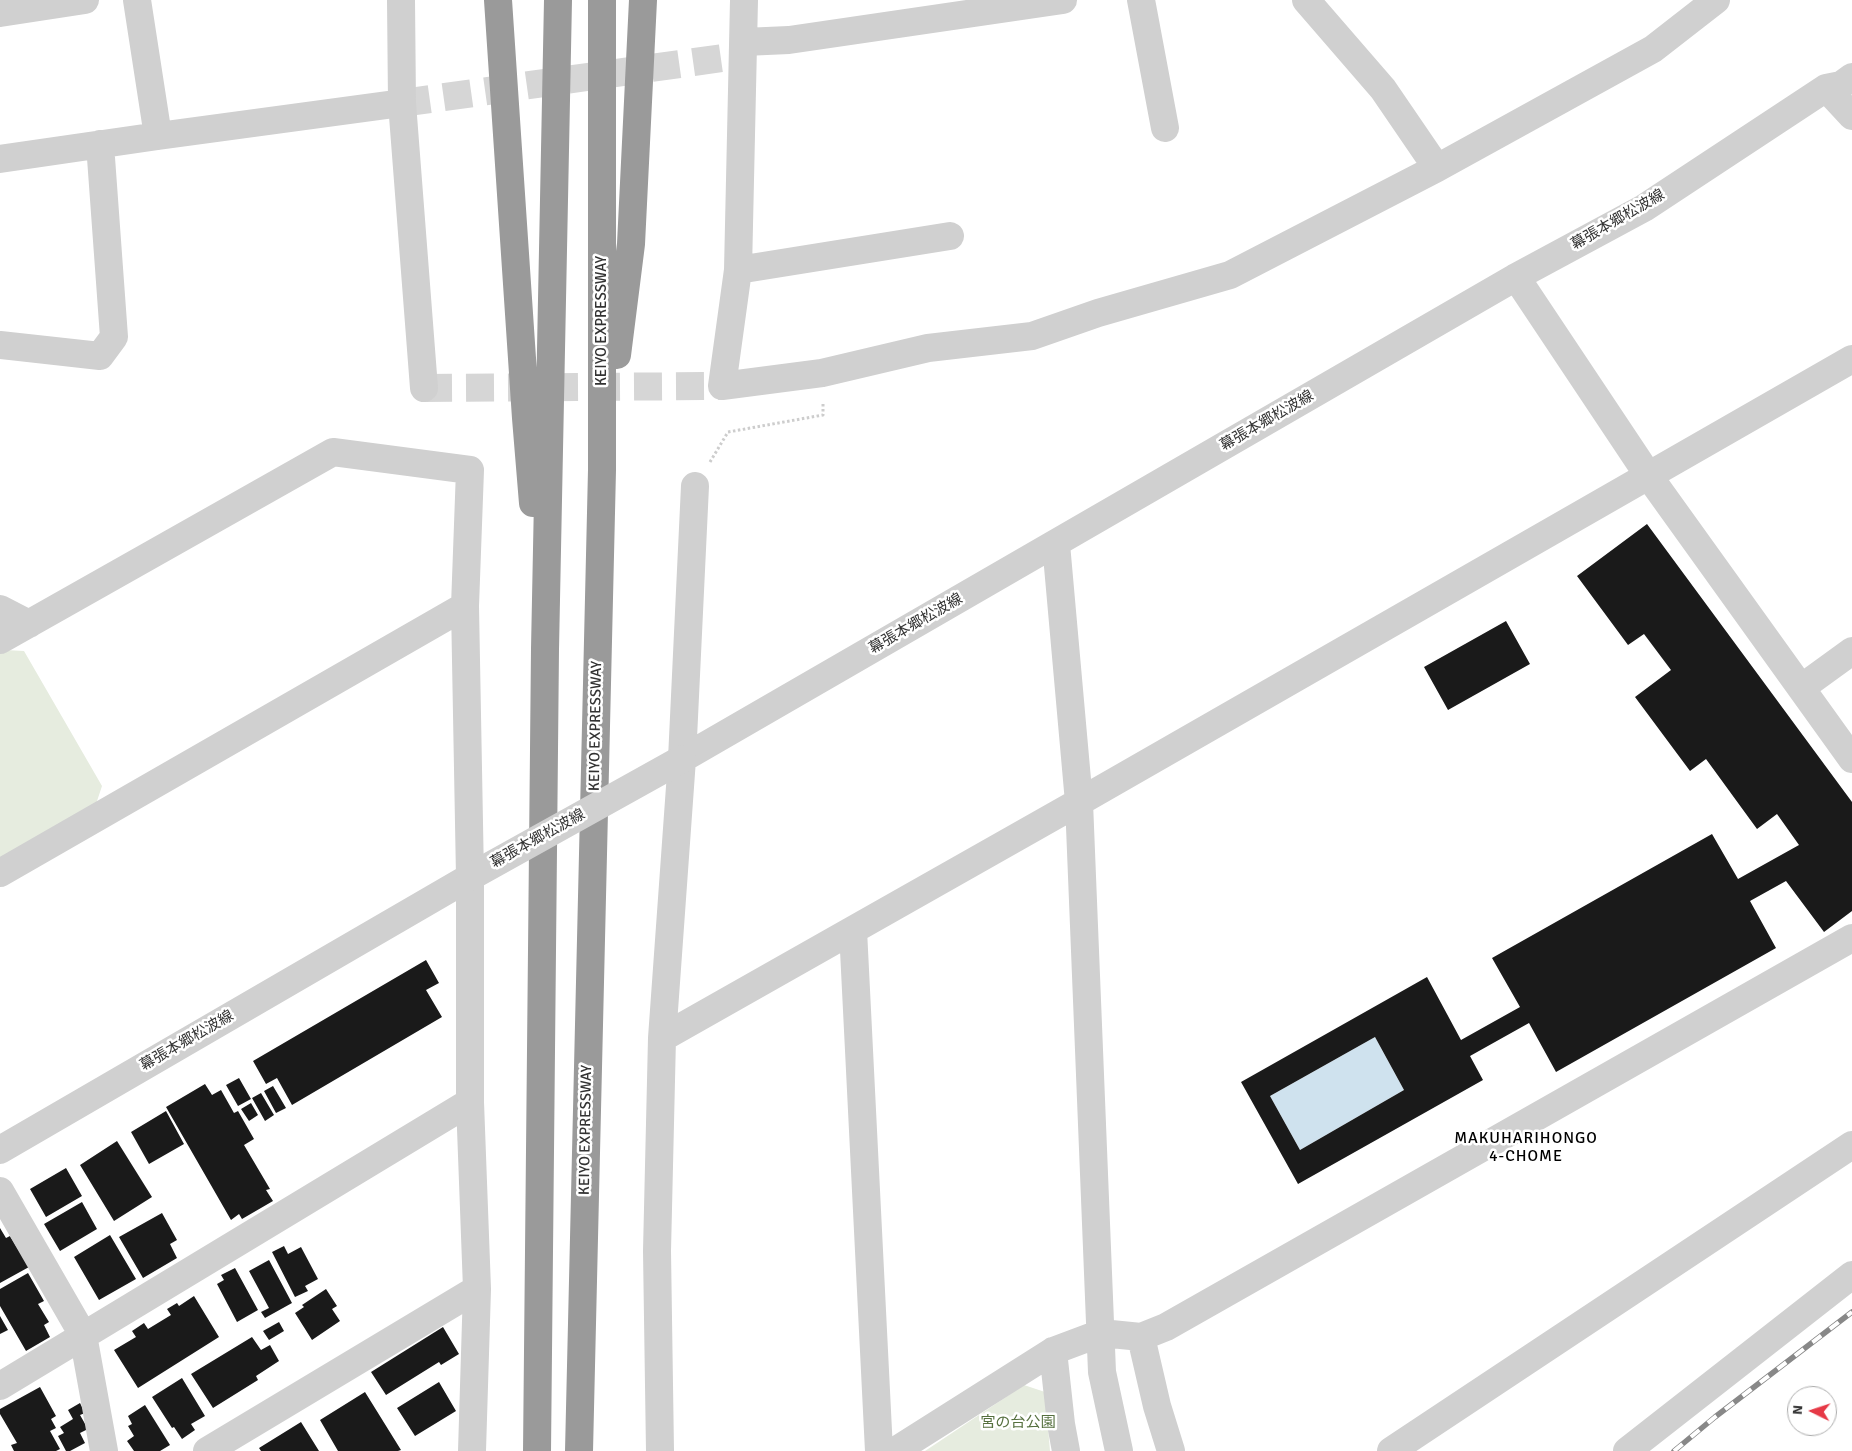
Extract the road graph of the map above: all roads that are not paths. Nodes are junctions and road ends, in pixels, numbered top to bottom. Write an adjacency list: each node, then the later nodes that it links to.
1 (85, 0): 14 (street)
2 (138, 0): 21 (street)
3 (401, 0): 18 (street)
4 (498, 0): 39 (highway)
5 (558, 0): 39 (highway)
6 (602, 0): 31 (highway, KEIYO EXPRESSWAY)
7 (643, 0): 31 (highway)
8 (744, 0): 15 (street)
9 (1063, 0): 13 (street)
10 (1141, 0): 20 (street)
11 (1306, 0): 24 (street)
12 (1716, 0): 24 (street)
13 (1008, 4): 15 (street)
14 (0, 13)
15 (744, 42): 26 (street)
16 (1852, 77): 17 (street, 幕張本郷松波線)
17 (1826, 88): 19 (street); 27 (street, 幕張本郷松波線)
18 (402, 103): 21 (street); 30 (street)
19 (1852, 116)
20 (1165, 128)
21 (158, 136): 22 (street)
22 (100, 144): 23 (street); 28 (street)
23 (0, 159)
24 (1437, 168): 26 (street)
25 (950, 236): 26 (street)
26 (738, 270)
27 (1516, 276): 32 (street); 34 (street, 幕張本郷松波線)
28 (0, 345)
29 (1852, 359): 32 (street)
30 (424, 388)
31 (602, 470): 65 (highway, KEIYO EXPRESSWAY)
32 (1648, 475): 41 (street); 44 (street)
33 (696, 486): 42 (street)
34 (1056, 544): 42 (street, 幕張本郷松波線); 44 (street)
35 (465, 606): 37 (street); 45 (street); 46 (street)
36 (0, 609): 37 (street)
37 (30, 624): 38 (street)
38 (0, 640)
39 (545, 649): 64 (highway)
40 (1852, 651): 41 (street)
41 (1801, 688): 43 (street)
42 (682, 759): 46 (street, 幕張本郷松波線, bridge); 49 (street)
43 (1852, 759)
44 (1079, 802): 47 (street); 56 (street)
45 (0, 873)
46 (470, 876): 50 (street); 52 (street, 幕張本郷松波線)
47 (853, 930): 49 (street); 67 (street)
48 (1852, 938): 58 (street)
49 (662, 1038): 66 (street)
50 (470, 1102): 55 (street); 57 (street)
51 (1851, 1148): 72 (street)
52 (0, 1150)
53 (0, 1191): 57 (street)
54 (1852, 1275): 73 (street)
55 (477, 1289): 62 (street); 63 (street)
56 (1101, 1333): 58 (street); 59 (street); 70 (street)
57 (83, 1335): 60 (street); 61 (street)
58 (1141, 1337): 71 (street)
59 (1053, 1351): 68 (street); 69 (street)
60 (0, 1386)
61 (104, 1451)
62 (207, 1451)
63 (472, 1451)
64 (537, 1451)
65 (579, 1451)
66 (660, 1451)
67 (879, 1451)
68 (896, 1451)
69 (1066, 1451)
70 (1119, 1451)
71 (1171, 1451)
72 (1392, 1451)
73 (1627, 1451)

